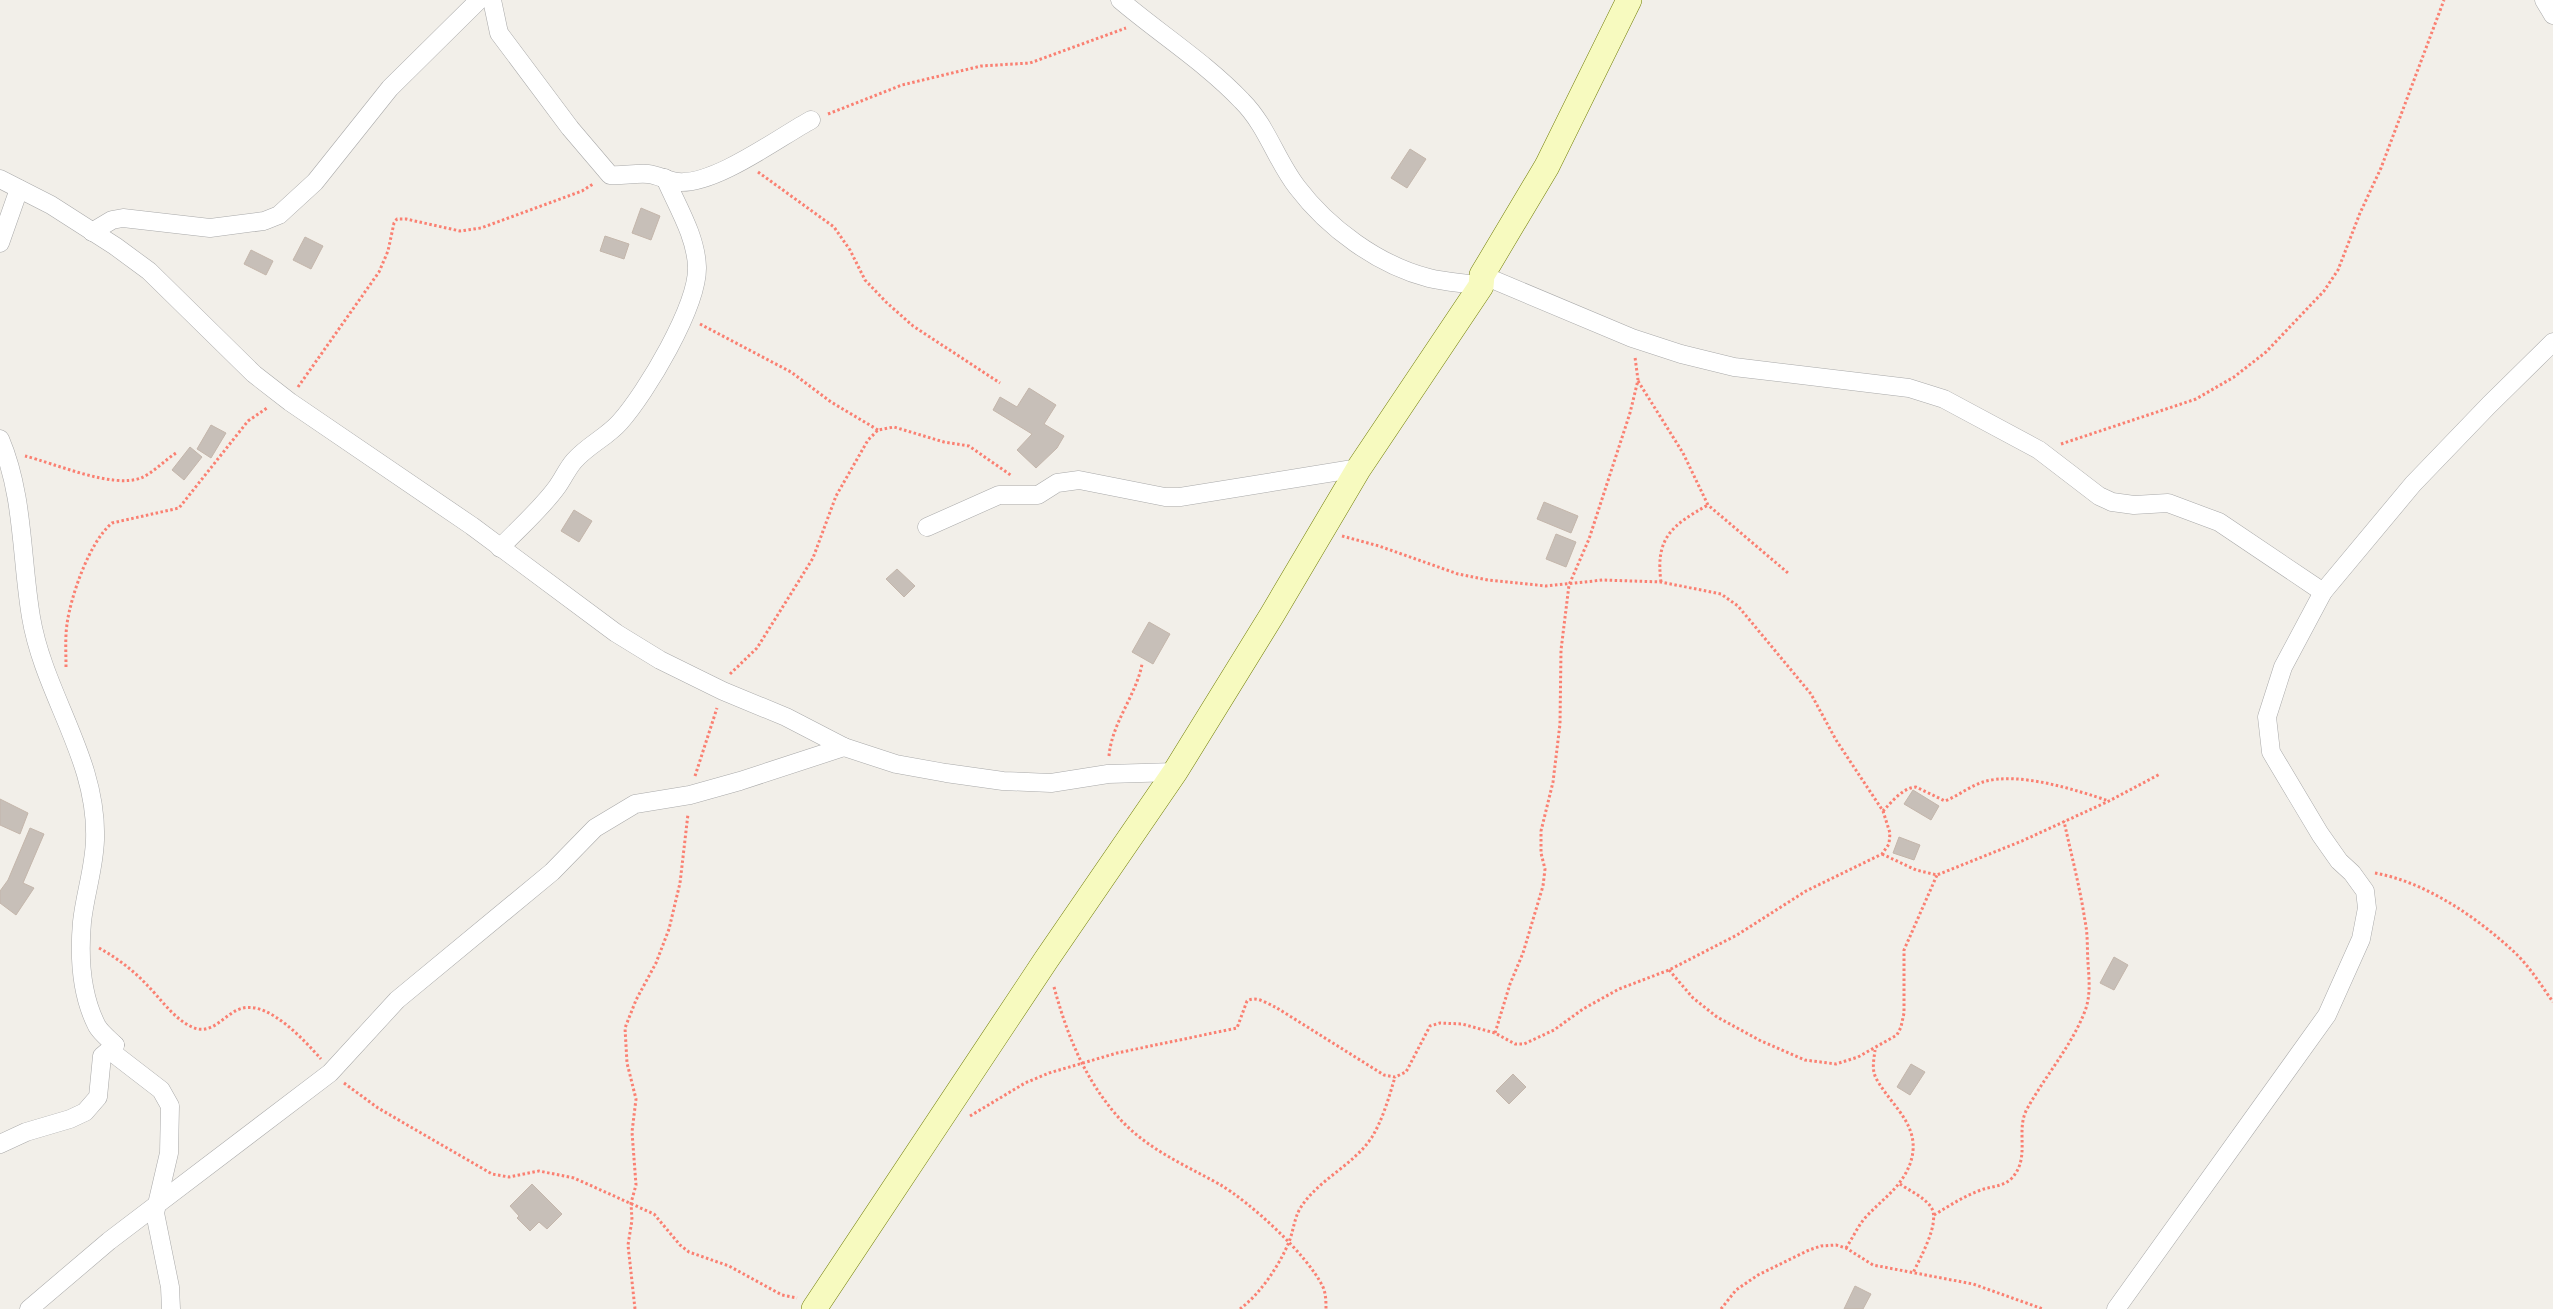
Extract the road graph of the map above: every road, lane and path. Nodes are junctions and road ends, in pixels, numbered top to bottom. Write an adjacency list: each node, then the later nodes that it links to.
1 (479, 0): 15 (street)
2 (492, 0): 11 (street)
3 (1120, 0): 8 (street)
4 (1628, 0): 17 (street)
5 (2444, 0): 26 (path)
6 (2544, 0): 7 (street)
7 (2553, 15)
8 (1145, 22): 9 (path); 17 (street)
9 (811, 120): 10 (street)
10 (743, 162): 12 (street); 22 (path)
11 (608, 173): 12 (street); 23 (path)
12 (665, 178): 18 (street)
13 (0, 179): 14 (street)
14 (19, 189): 15 (street); 16 (street)
15 (92, 232): 23 (street)
16 (0, 243)
17 (1481, 281): 19 (street); 28 (street)
18 (684, 317): 24 (path); 33 (street)
19 (1632, 338): 21 (path); 26 (street)
20 (2553, 342): 37 (street)
21 (1638, 380): 30 (path); 36 (path)
22 (1000, 383)
23 (290, 402): 33 (street); 39 (path)
24 (878, 430): 29 (path); 40 (path)
25 (3, 445): 27 (path); 52 (street)
26 (2039, 450): 37 (street)
27 (176, 453)
28 (1359, 468): 29 (street); 32 (street)
29 (1038, 495): 31 (street)
30 (1708, 505): 34 (path); 35 (path)
31 (926, 527)
32 (1322, 530): 36 (path); 42 (street)
33 (500, 548): 40 (street)
34 (1788, 572)
35 (1661, 582): 36 (path); 47 (path)
36 (1569, 585): 56 (path)
37 (2323, 592): 50 (street)
38 (1142, 664): 43 (path)
39 (66, 673)
40 (723, 691): 41 (street); 45 (path)
41 (844, 747): 43 (street); 45 (street)
42 (1175, 772): 43 (street); 53 (street)
43 (1108, 774)
44 (2160, 774): 46 (path)
45 (690, 795): 60 (street); 65 (path)
46 (2109, 801): 47 (path); 48 (path)
47 (1883, 811): 49 (path)
48 (2064, 820): 51 (path); 67 (path)
49 (1882, 854): 51 (path); 54 (path)
50 (2352, 873): 55 (path); 79 (street)
51 (1938, 874): 58 (path)
52 (82, 933): 57 (street); 60 (path)
53 (1046, 960): 59 (path); 71 (street)
54 (1669, 970): 56 (path); 58 (path)
55 (2553, 1002)
56 (1494, 1033): 61 (path)
57 (115, 1045): 63 (street); 66 (street)
58 (1875, 1049): 64 (path)
59 (1082, 1063): 61 (path); 62 (path); 68 (path)
60 (330, 1072): 65 (path); 66 (street)
61 (1395, 1077): 68 (path)
62 (962, 1120)
63 (0, 1144)
64 (1900, 1184): 67 (path); 69 (path)
65 (631, 1202): 71 (path); 74 (path)
66 (156, 1207): 72 (street); 73 (street)
67 (1934, 1215): 70 (path)
68 (1289, 1242): 75 (path); 76 (path)
69 (1846, 1248): 70 (path); 77 (path)
70 (1913, 1273): 78 (path)
71 (815, 1306)
72 (29, 1309)
73 (171, 1309)
74 (635, 1309)
75 (1240, 1309)
76 (1326, 1309)
77 (1721, 1309)
78 (2043, 1309)
79 (2116, 1309)

